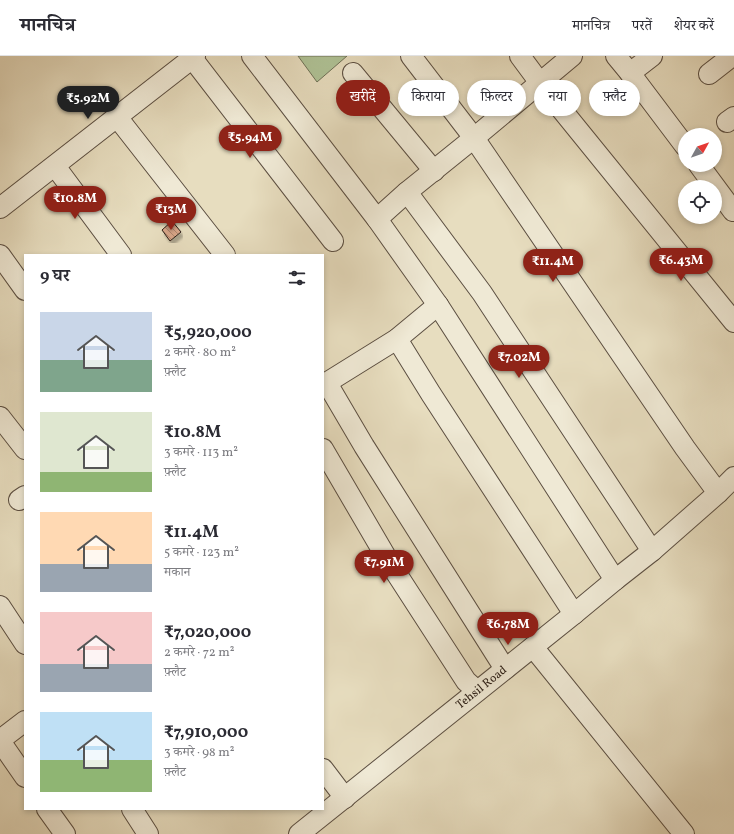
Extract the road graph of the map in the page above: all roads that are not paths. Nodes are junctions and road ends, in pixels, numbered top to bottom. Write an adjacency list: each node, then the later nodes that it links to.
1 (252, 56): 25 (street)
2 (411, 56): 18 (street)
3 (520, 56): 12 (street)
4 (572, 56): 13 (street)
5 (616, 56): 10 (street)
6 (652, 56): 10 (street)
7 (732, 56): 11 (street)
8 (194, 57): 16 (street); 26 (street)
9 (353, 73): 20 (street)
10 (630, 73): 17 (street)
11 (709, 74)
12 (538, 80)
13 (544, 80)
14 (534, 88): 18 (street)
15 (567, 116): 32 (street)
16 (118, 117): 19 (street); 28 (street)
17 (678, 137)
18 (474, 138): 20 (street); 39 (street)
19 (55, 166): 23 (street); 27 (street)
20 (434, 171): 22 (street)
21 (704, 172): 24 (street)
22 (407, 192): 25 (street); 40 (street)
23 (0, 208)
24 (734, 211)
25 (377, 219): 31 (street)
26 (333, 240)
27 (119, 254)
28 (224, 254)
29 (0, 256): 30 (street)
30 (24, 289)
31 (438, 305): 33 (street); 41 (street)
32 (734, 322)
33 (397, 339): 34 (street); 43 (street)
34 (325, 384): 46 (street)
35 (0, 417): 36 (street)
36 (24, 448)
37 (324, 451): 47 (street)
38 (734, 477): 39 (street, Tehsil Road)
39 (718, 493): 40 (street, Tehsil Road)
40 (652, 551): 41 (street, Tehsil Road)
41 (615, 580): 43 (street, Tehsil Road)
42 (0, 606): 44 (street)
43 (574, 614): 45 (street, Tehsil Road)
44 (24, 642)
45 (533, 647): 46 (street, Tehsil Road); 58 (street)
46 (505, 669): 47 (street, Tehsil Road)
47 (477, 692): 52 (street, Tehsil Road)
48 (24, 722): 49 (street)
49 (0, 740): 51 (street)
50 (324, 770): 52 (street)
51 (24, 776)
52 (344, 798): 57 (street, Tehsil Road)
53 (48, 810): 55 (street)
54 (133, 810): 56 (street)
55 (65, 834)
56 (148, 834)
57 (300, 834)
58 (684, 834)

